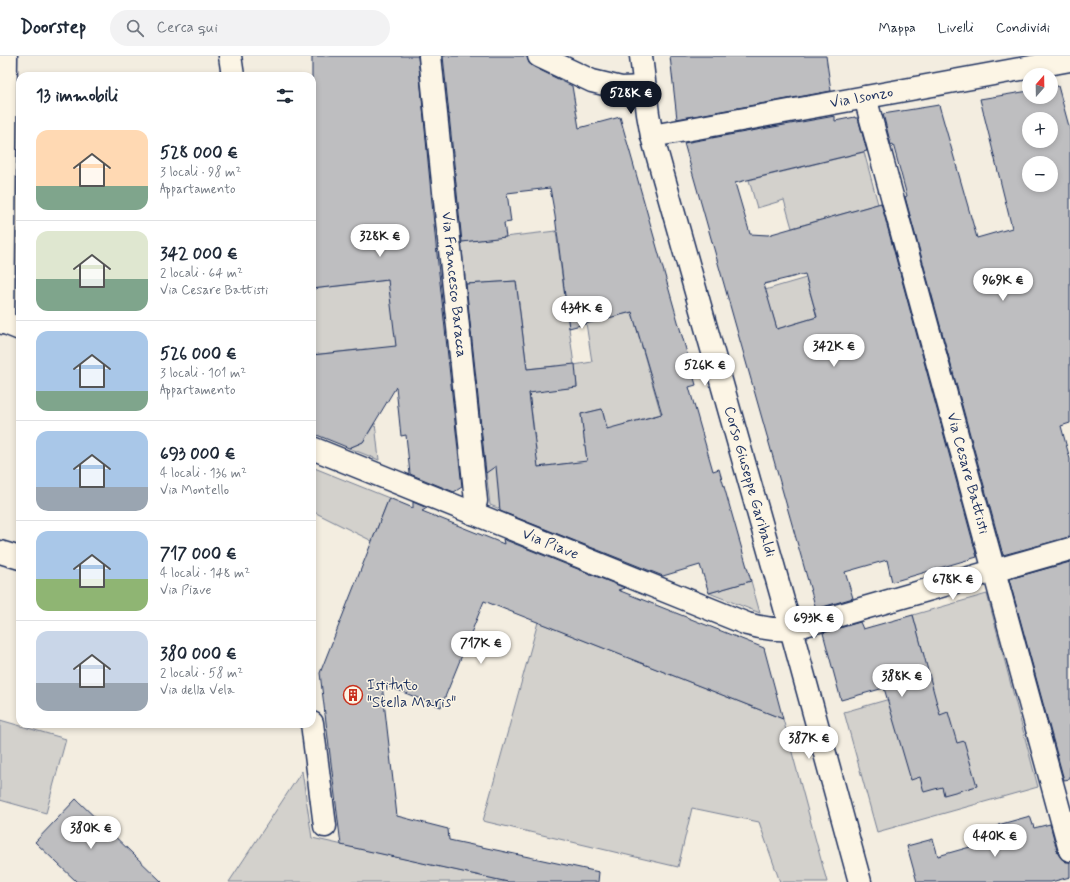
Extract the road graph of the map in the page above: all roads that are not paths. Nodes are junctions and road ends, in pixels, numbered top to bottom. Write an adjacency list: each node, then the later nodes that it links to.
1 (6, 56): 11 (street)
2 (230, 56): 7 (street)
3 (430, 56): 13 (street, Via Francesco Baracca)
4 (539, 56): 8 (street)
5 (641, 56): 8 (street, Corso Giuseppe Garibaldi)
6 (1070, 60): 9 (street, Via Isonzo)
7 (232, 72)
8 (644, 87): 10 (street, Corso Giuseppe Garibaldi)
9 (865, 97): 10 (street, Via Isonzo); 17 (street, Via Cesare Battisti)
10 (652, 136): 18 (street, Corso Giuseppe Garibaldi)
11 (8, 324)
12 (316, 450): 13 (street, Via Piave)
13 (472, 513): 18 (street, Via Piave)
14 (1070, 549): 17 (street, Via Piave)
15 (0, 552): 16 (street)
16 (16, 557)
17 (994, 571): 18 (street, Via Piave); 21 (street, Via Cesare Battisti)
18 (791, 629): 22 (street, Corso Giuseppe Garibaldi)
19 (313, 728): 20 (street)
20 (325, 826)
21 (1070, 850)
22 (860, 882)

